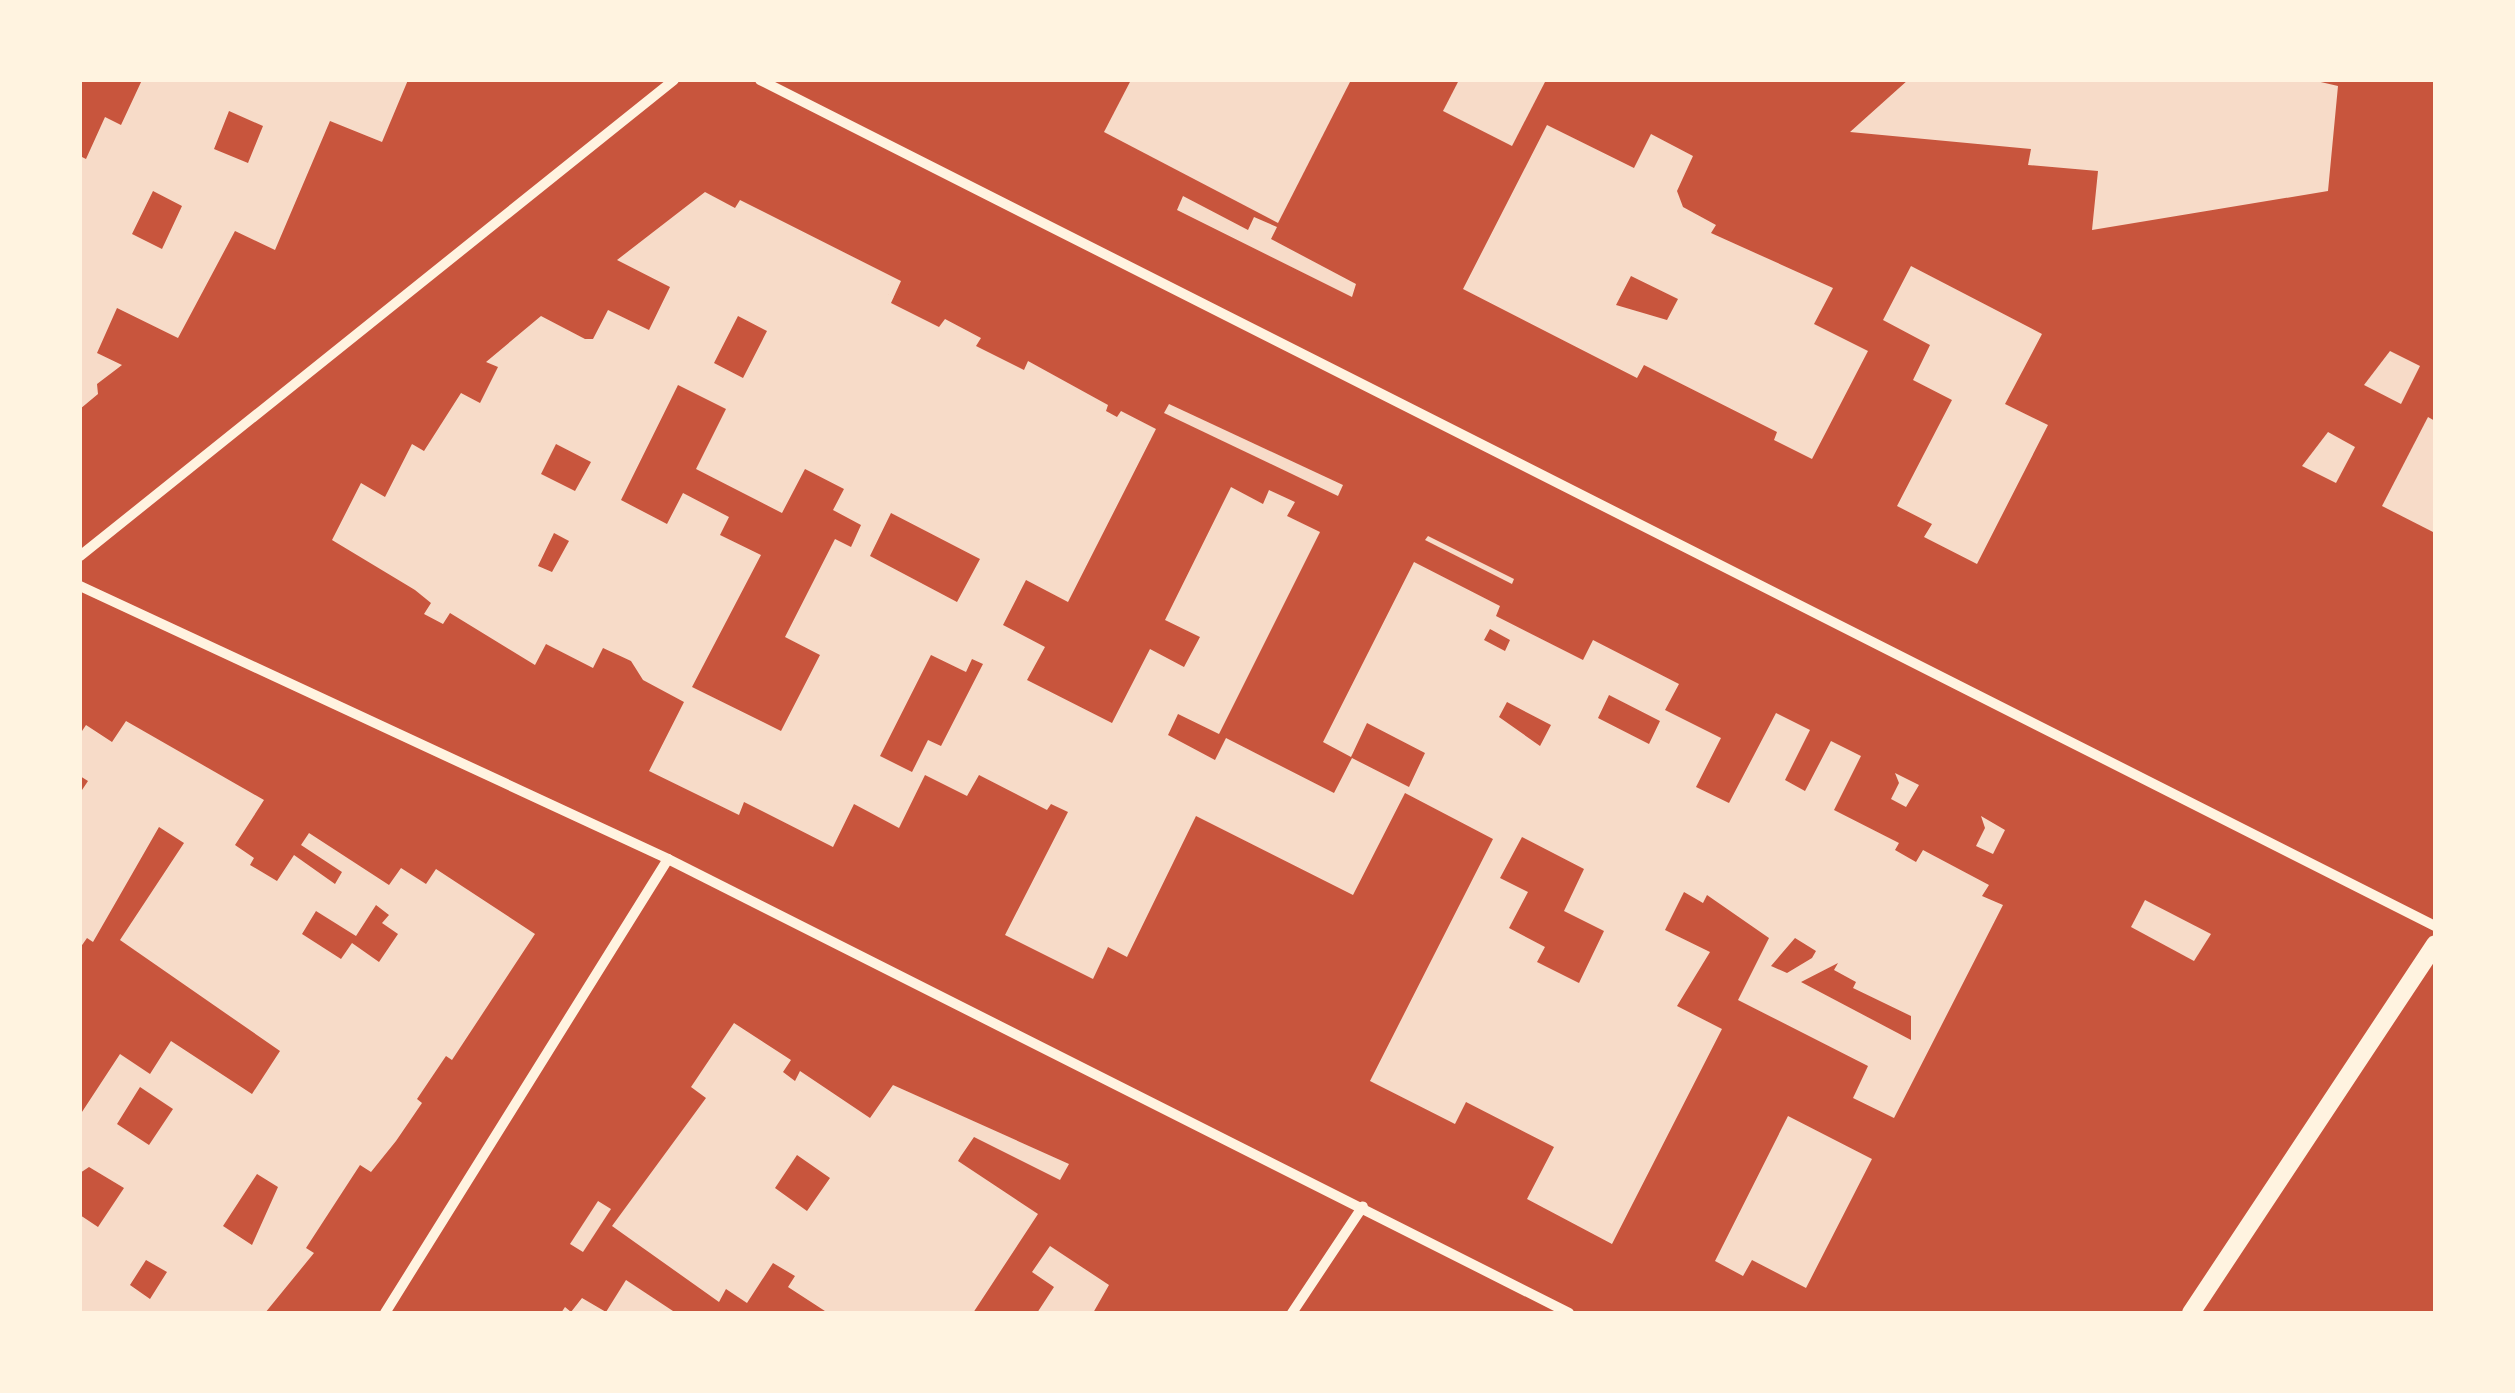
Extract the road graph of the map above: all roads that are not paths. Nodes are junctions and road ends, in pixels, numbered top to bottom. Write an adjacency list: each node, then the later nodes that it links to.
1 (674, 80): 3 (street)
2 (760, 80): 6 (street)
3 (80, 556)
4 (80, 586): 5 (street)
5 (668, 860): 8 (street); 9 (street)
6 (2435, 926)
7 (2435, 945): 12 (street)
8 (1363, 1206): 10 (street); 11 (street)
9 (385, 1313)
10 (1292, 1313)
11 (1569, 1313)
12 (2190, 1313)

